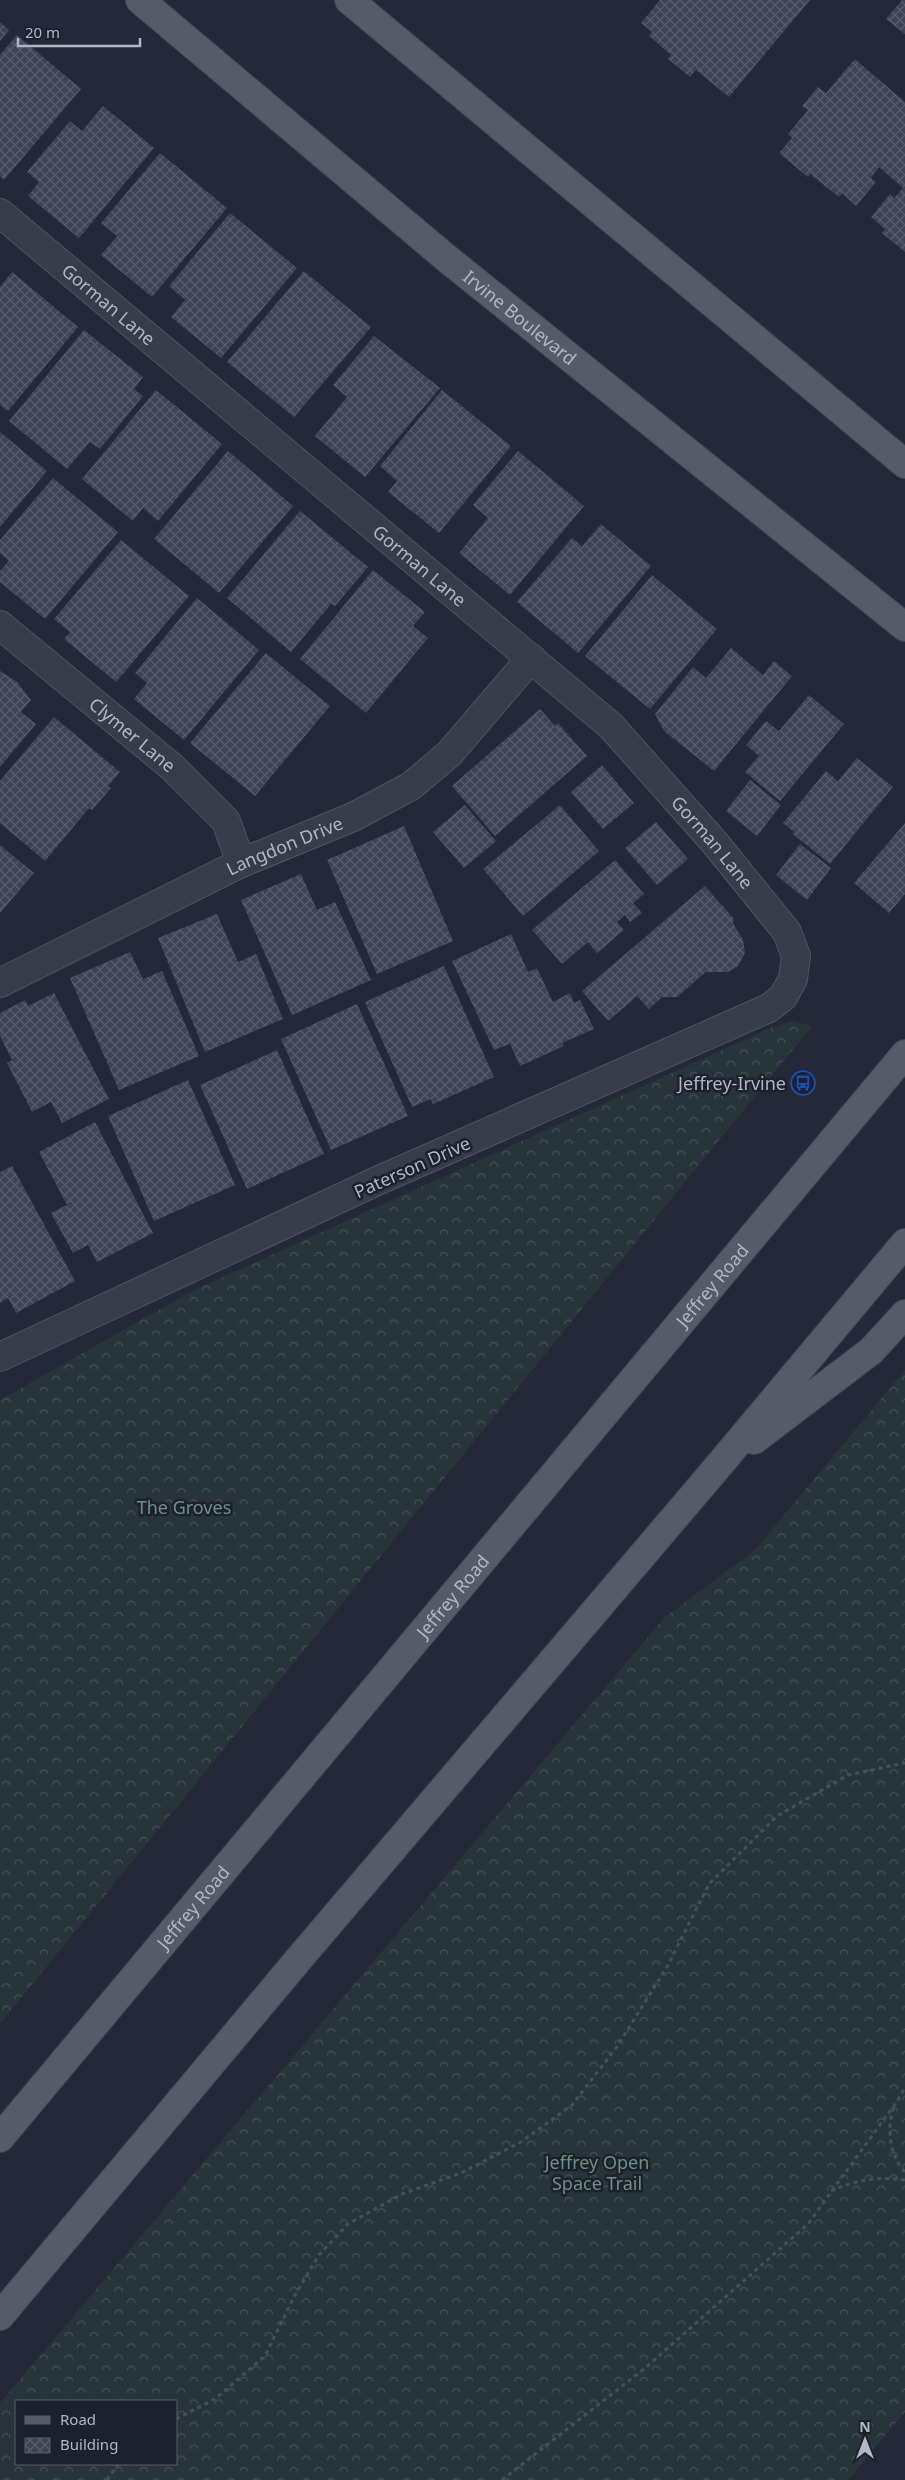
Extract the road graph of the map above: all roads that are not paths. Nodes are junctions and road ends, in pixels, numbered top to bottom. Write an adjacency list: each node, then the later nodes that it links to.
1 (140, 0): 6 (main road, Irvine Boulevard)
2 (349, 0): 4 (main road)
3 (0, 212): 7 (street, Gorman Lane)
4 (905, 464)
5 (0, 625): 8 (street, Clymer Lane)
6 (905, 627)
7 (531, 658): 8 (street, Langdon Drive); 9 (street, Gorman Lane)
8 (241, 863): 10 (street, Langdon Drive)
9 (796, 956): 14 (street, Paterson Drive)
10 (0, 983)
11 (905, 1054): 16 (main road, Jeffrey Road)
12 (905, 1243): 15 (main road)
13 (905, 1314): 15 (main road)
14 (0, 1357)
15 (715, 1470): 17 (main road)
16 (0, 2138)
17 (0, 2316)

